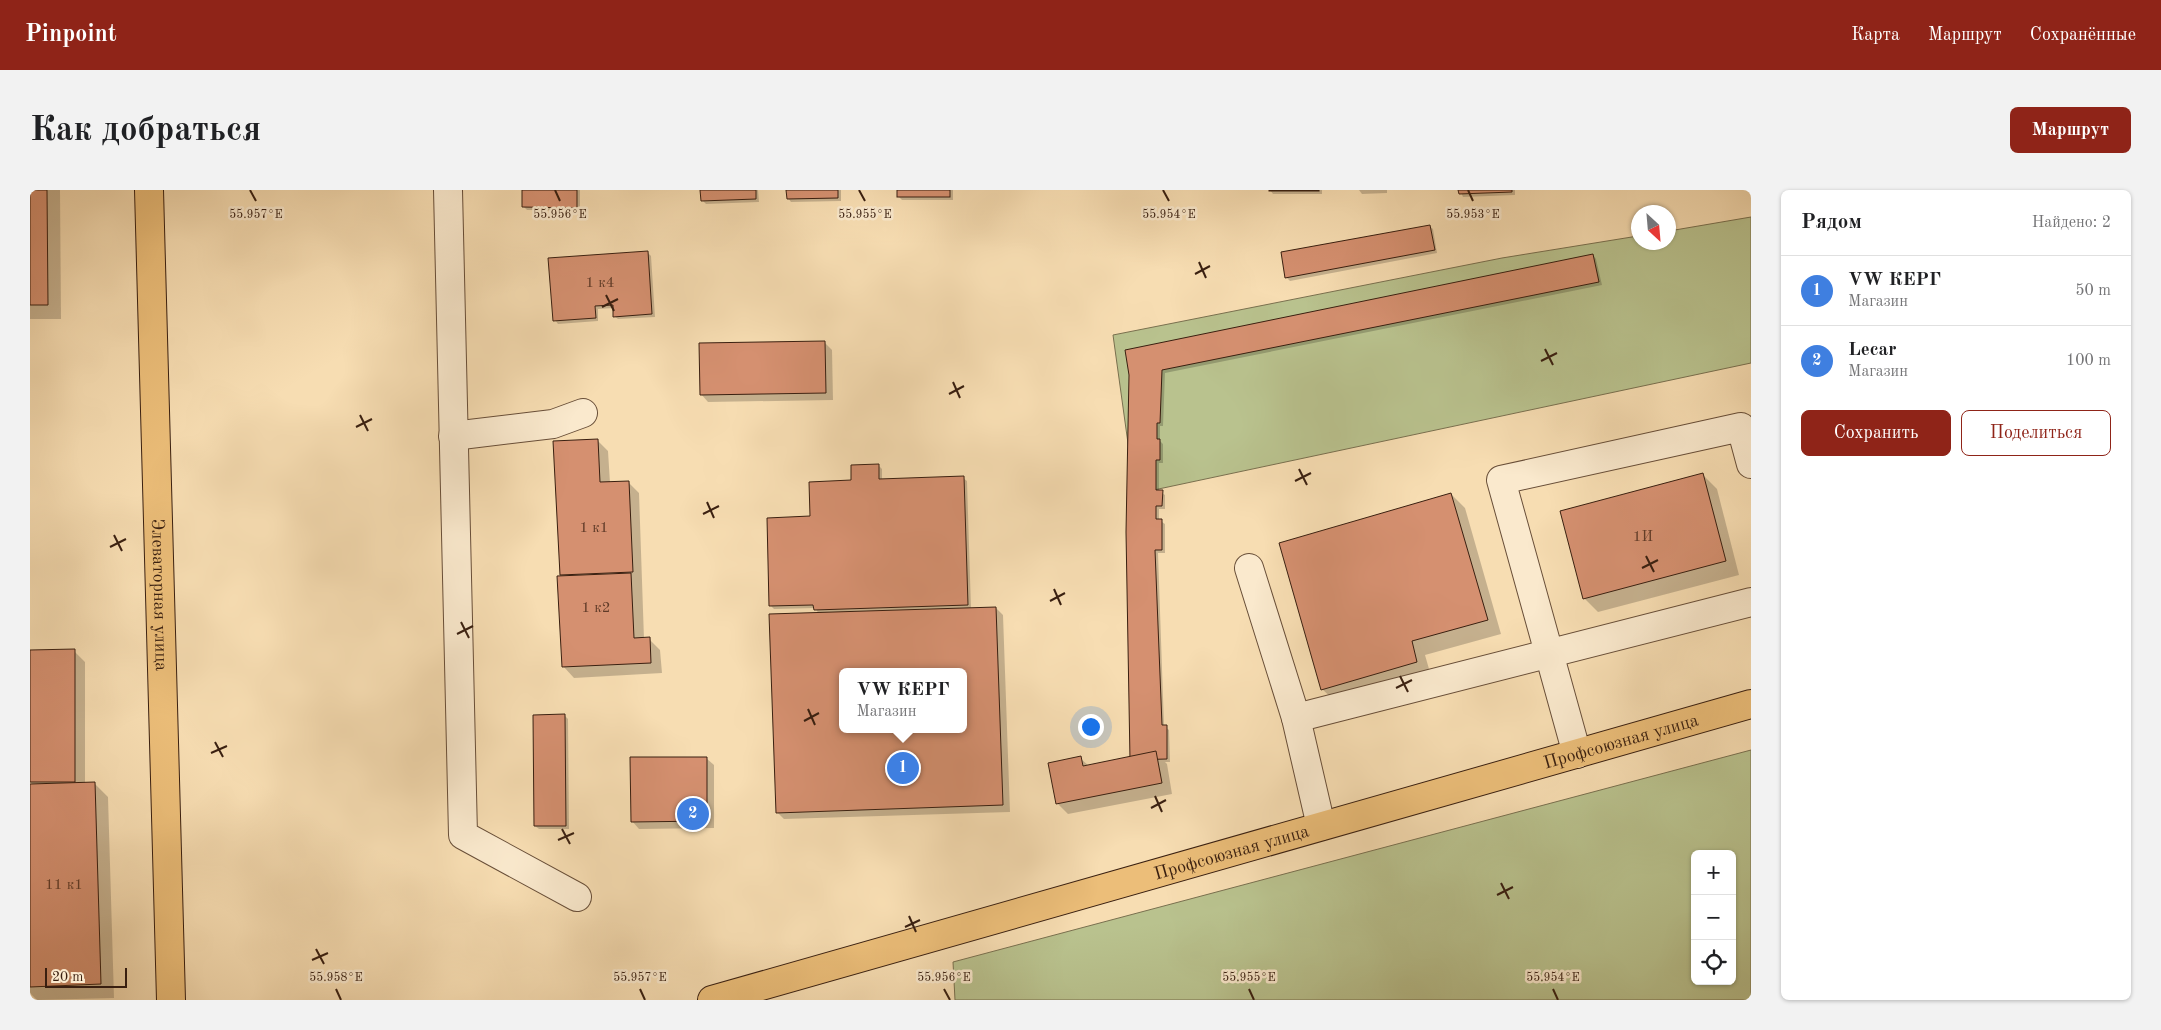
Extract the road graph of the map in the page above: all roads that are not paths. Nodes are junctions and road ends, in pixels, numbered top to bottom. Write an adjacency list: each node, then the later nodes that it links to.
1 (150, 190): 14 (main road, Элеваторная улица)
2 (448, 190): 4 (lane)
3 (583, 413): 4 (lane)
4 (453, 436): 13 (lane)
5 (1751, 464): 8 (lane)
6 (1249, 568): 10 (lane)
7 (1751, 602): 8 (lane)
8 (1549, 654): 10 (lane); 11 (lane)
9 (1751, 704): 11 (main road, Профсоюзная улица)
10 (1296, 718): 12 (lane)
11 (1577, 754): 12 (main road, Профсоюзная улица)
12 (1321, 826): 15 (main road, Профсоюзная улица)
13 (576, 897)
14 (172, 1000)
15 (712, 1000)

